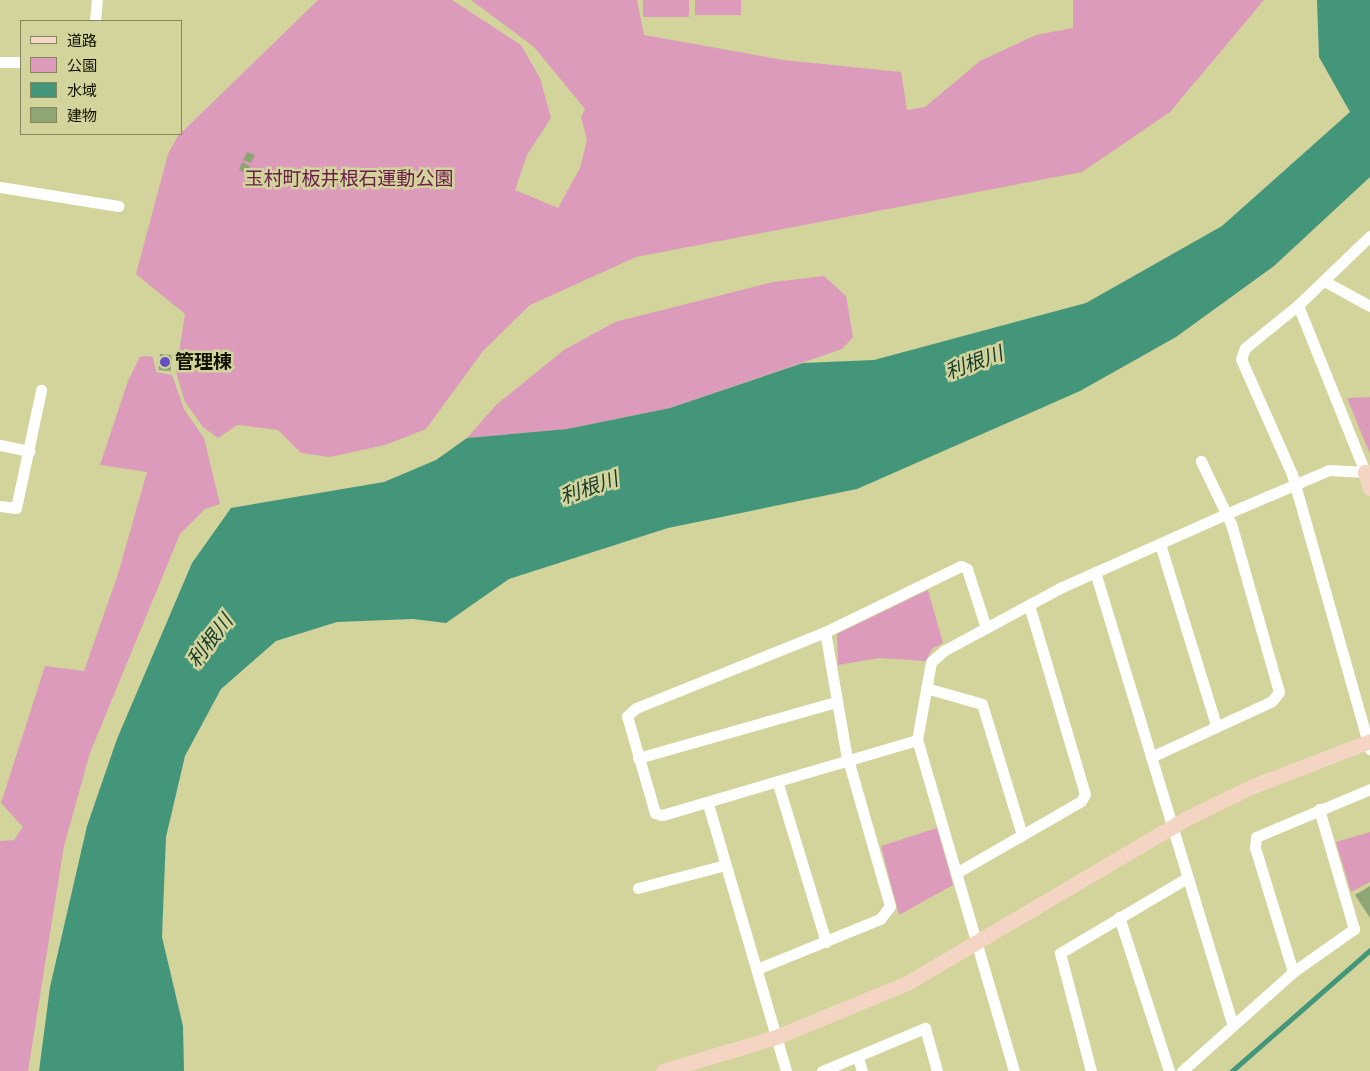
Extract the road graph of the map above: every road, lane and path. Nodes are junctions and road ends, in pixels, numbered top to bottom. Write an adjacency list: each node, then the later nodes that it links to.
1 (97, 0): 2 (street)
2 (95, 20)
3 (0, 62): 4 (street)
4 (20, 62)
5 (0, 187): 6 (street)
6 (118, 206)
7 (1370, 236): 8 (street)
8 (1324, 281): 9 (street); 10 (street)
9 (1298, 305): 15 (street); 16 (street)
10 (1370, 306)
11 (41, 390): 13 (street)
12 (0, 445): 13 (street)
13 (29, 451): 18 (street)
14 (1201, 461): 19 (street)
15 (1368, 472): 16 (street); 17 (street)
16 (1295, 485): 19 (street); 29 (street)
17 (1370, 488)
18 (0, 506)
19 (1226, 514): 20 (street); 27 (street)
20 (1160, 544): 21 (street); 27 (street)
21 (1095, 572): 22 (street); 31 (street)
22 (1028, 605): 23 (street); 38 (street)
23 (986, 628): 24 (street); 25 (street)
24 (825, 632): 26 (street); 30 (street)
25 (926, 688): 28 (street); 38 (street)
26 (836, 702): 30 (street); 32 (street)
27 (1216, 726): 31 (street)
28 (917, 740): 32 (street); 40 (street)
29 (1369, 744): 37 (street)
30 (638, 758): 35 (street)
31 (1151, 758): 37 (street)
32 (848, 763): 33 (street); 44 (street)
33 (778, 784): 35 (street); 44 (street)
34 (1370, 789): 36 (street)
35 (708, 804): 39 (street)
36 (1319, 810): 47 (street); 47 (street)
37 (1170, 828): 41 (street); 45 (street)
38 (1022, 835): 40 (street)
39 (725, 865): 42 (street); 46 (street)
40 (956, 872): 45 (street)
41 (1185, 879): 43 (street); 48 (street)
42 (638, 888)
43 (1119, 916): 57 (street); 58 (street)
44 (826, 942): 46 (street)
45 (976, 945): 49 (street); 56 (street)
46 (757, 969): 49 (street)
47 (1293, 972): 48 (street)
48 (1232, 1024): 59 (street)
49 (776, 1037): 51 (street); 52 (street)
50 (858, 1058): 53 (street); 54 (street); 55 (street)
51 (662, 1071)
52 (786, 1071)
53 (822, 1071)
54 (862, 1071)
55 (938, 1071)
56 (1014, 1071)
57 (1091, 1071)
58 (1169, 1071)
59 (1182, 1071)

